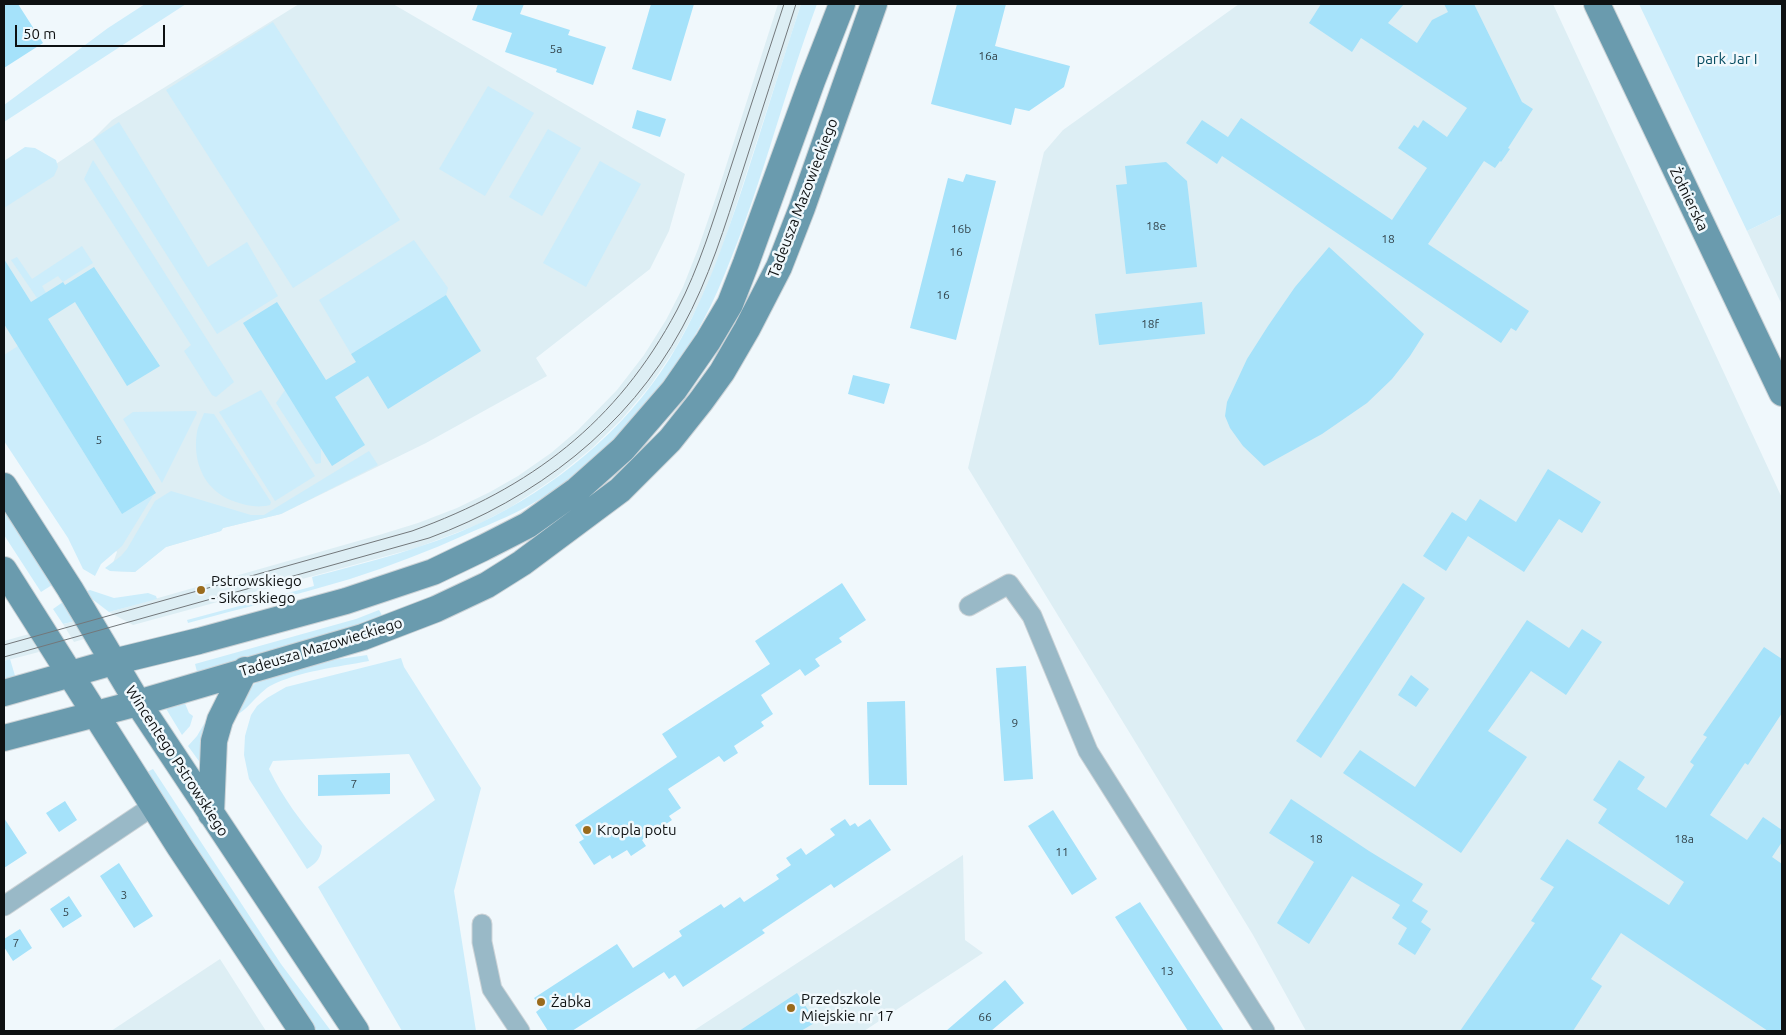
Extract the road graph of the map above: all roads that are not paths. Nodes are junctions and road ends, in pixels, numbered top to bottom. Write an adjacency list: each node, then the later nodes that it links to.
1 (842, 4): 8 (street, Tadeusza Mazowieckiego)
2 (874, 4): 9 (street, Tadeusza Mazowieckiego)
3 (1597, 4): 4 (street, Żołnierska)
4 (1782, 393)
5 (4, 486): 8 (street, Wincentego Pstrowskiego)
6 (4, 570): 10 (street)
7 (969, 606): 22 (street)
8 (113, 662): 10 (street, Tadeusza Mazowieckiego); 12 (street, Wincentego Pstrowskiego)
9 (245, 670): 12 (street, Tadeusza Mazowieckiego); 16 (street)
10 (69, 674): 11 (street, Tadeusza Mazowieckiego); 13 (street)
11 (4, 693)
12 (138, 703): 13 (street, Tadeusza Mazowieckiego); 16 (street, Wincentego Pstrowskiego)
13 (95, 714): 14 (street, Tadeusza Mazowieckiego); 15 (street)
14 (4, 738)
15 (153, 806): 17 (street); 19 (street)
16 (211, 814): 20 (street, Wincentego Pstrowskiego)
17 (4, 906)
18 (482, 924): 21 (street)
19 (302, 1031)
20 (356, 1031)
21 (520, 1031)
22 (1265, 1031)

